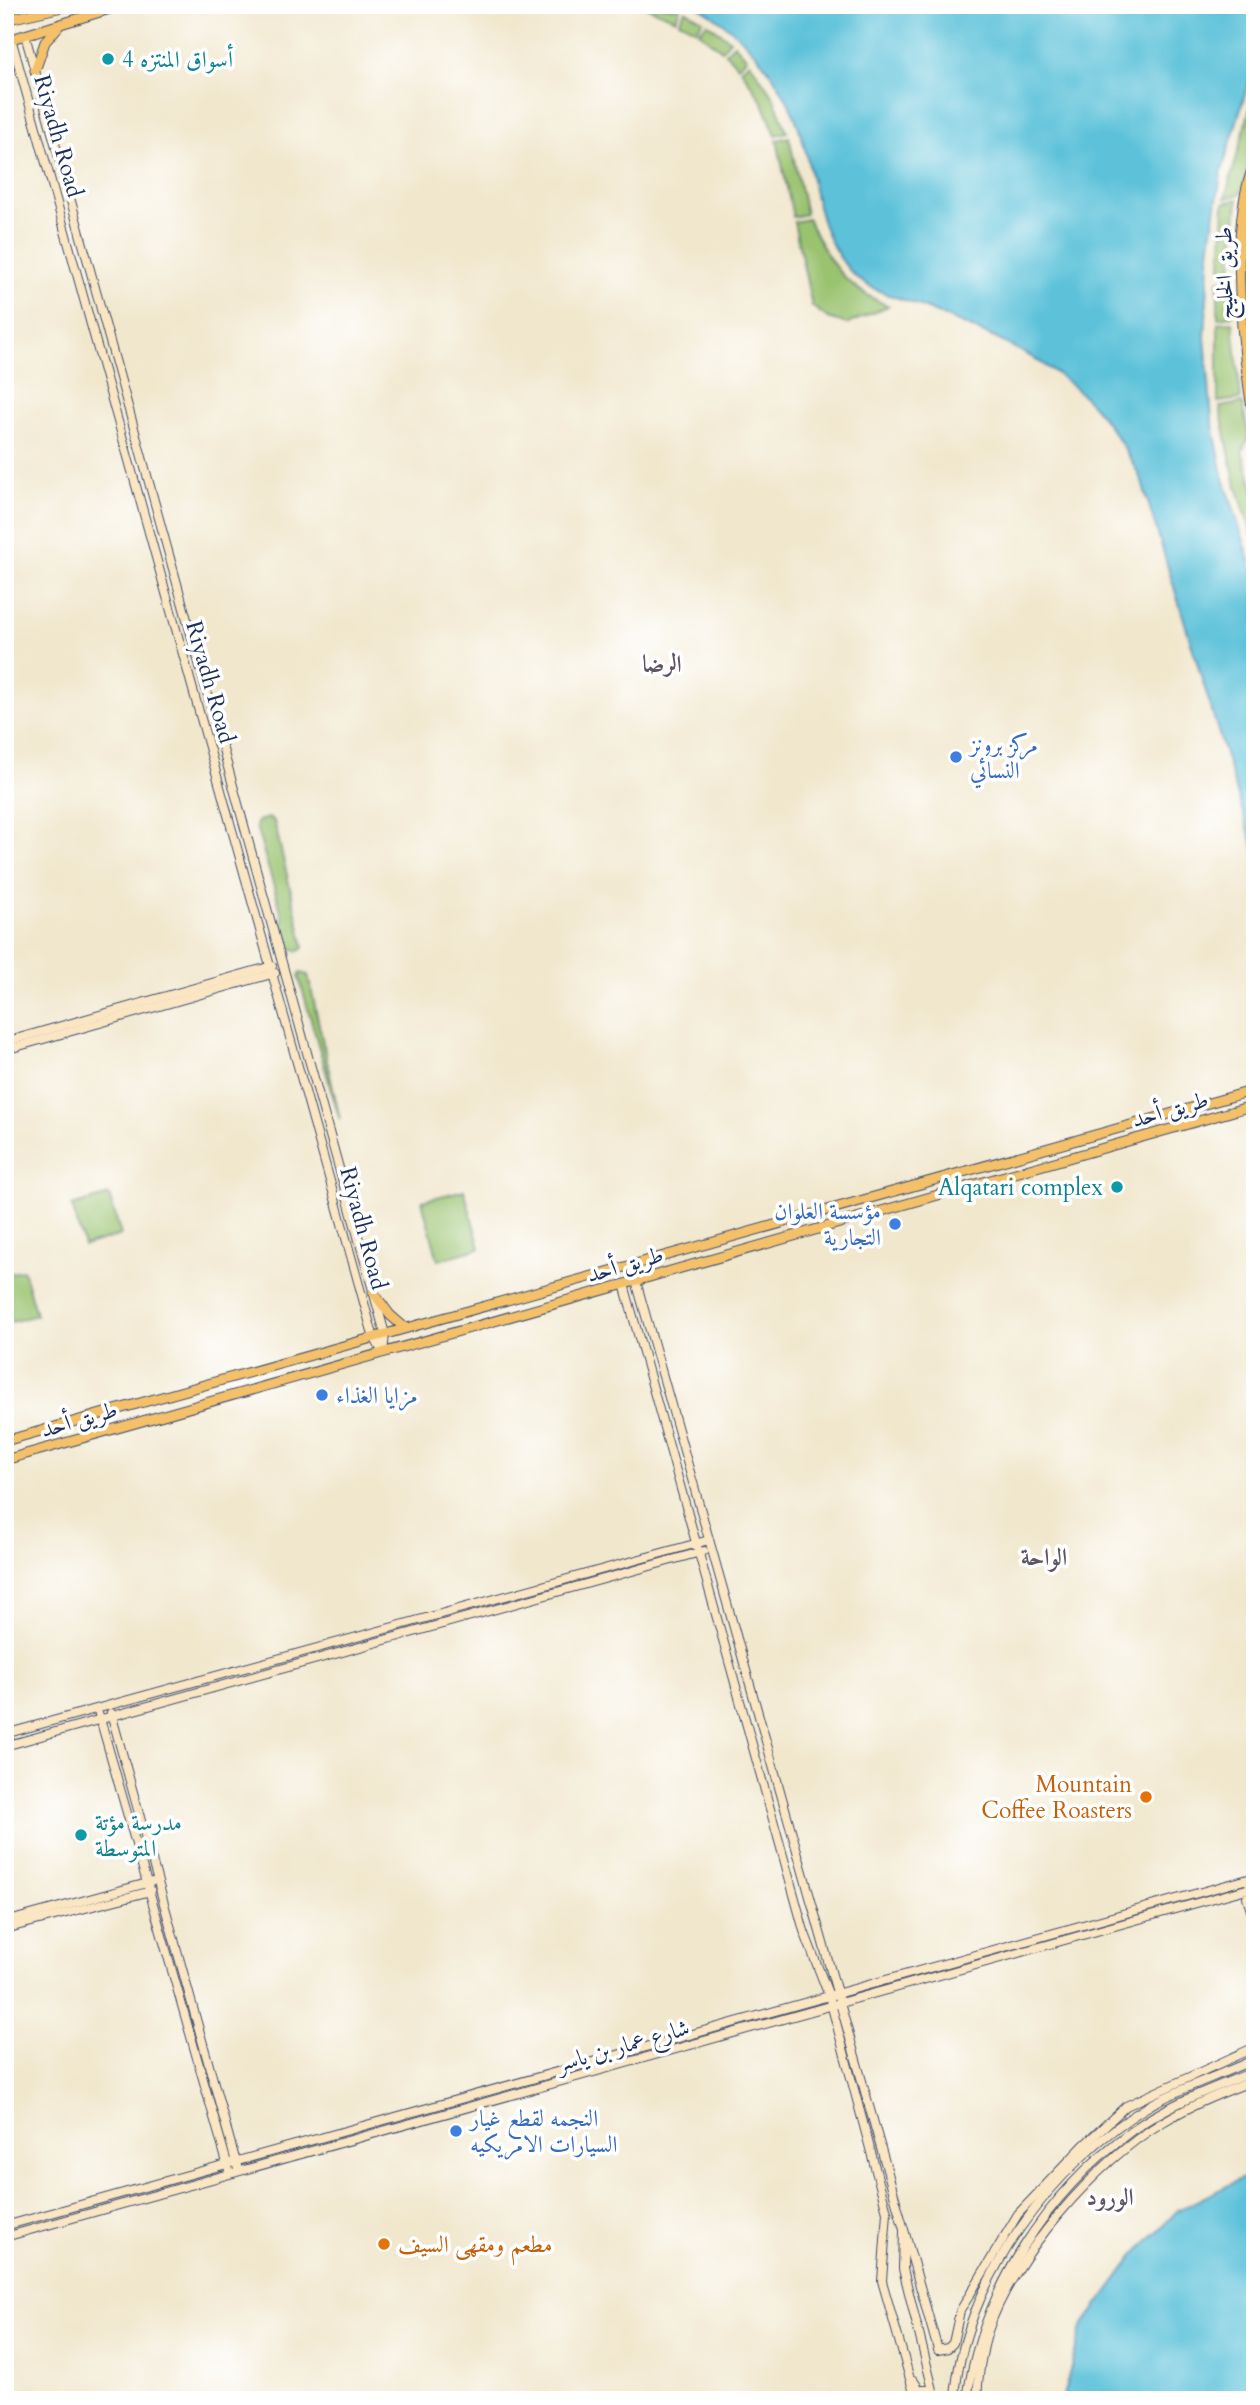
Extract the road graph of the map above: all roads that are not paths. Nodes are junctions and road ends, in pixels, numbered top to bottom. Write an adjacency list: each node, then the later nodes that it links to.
1 (71, 5): 3 (main road)
2 (123, 5): 4 (main road)
3 (6, 20): 6 (street, Riyadh Road)
4 (60, 24): 5 (main road); 7 (main road)
5 (25, 35): 6 (main road); 7 (street)
6 (8, 40): 14 (street, Riyadh Road)
7 (35, 71): 13 (street)
8 (1255, 163): 12 (main road, طريق الخليج)
9 (1255, 249): 10 (main road, طريق الخليج)
10 (1254, 273): 11 (main road, طريق الخليج)
11 (1255, 292)
12 (1255, 426)
13 (282, 967): 14 (street); 21 (street)
14 (271, 970): 15 (street); 16 (street); 24 (street, Riyadh Road)
15 (5, 1042)
16 (5, 1050)
17 (1255, 1090): 22 (main road, طريق أحد)
18 (1255, 1105): 19 (main road, طريق أحد)
19 (636, 1281): 20 (main road, طريق أحد); 28 (street)
20 (624, 1284): 25 (main road, طريق أحد); 29 (street)
21 (373, 1292): 22 (main road); 23 (street)
22 (405, 1328): 23 (main road, طريق أحد)
23 (384, 1334): 24 (main road, طريق أحد); 25 (street)
24 (373, 1335): 25 (street, Riyadh Road); 26 (main road, طريق أحد)
25 (383, 1353): 27 (main road, طريق أحد)
26 (5, 1441)
27 (5, 1460)
28 (710, 1544): 29 (street); 43 (street)
29 (698, 1548): 30 (street); 32 (street); 43 (street)
30 (109, 1705): 31 (street); 32 (street)
31 (98, 1708): 33 (street); 34 (street)
32 (112, 1716): 33 (street); 36 (street)
33 (100, 1720): 35 (street); 38 (street)
34 (5, 1734)
35 (5, 1746)
36 (159, 1884): 38 (street); 50 (street)
37 (1246, 1884): 39 (street); 41 (street); 43 (street, شارع عمار بن ياسر)
38 (148, 1887): 40 (street); 42 (street); 50 (street)
39 (1255, 1904)
40 (5, 1922)
41 (1255, 1925)
42 (5, 1929)
43 (835, 2000): 50 (street, شارع عمار بن ياسر); 51 (street); 54 (street)
44 (1255, 2048): 51 (street)
45 (1255, 2059): 56 (street)
46 (1255, 2071): 48 (street)
47 (1255, 2080): 49 (street)
48 (1144, 2123): 49 (street); 57 (street)
49 (1148, 2132): 58 (street)
50 (233, 2169): 52 (street, شارع عمار بن ياسر); 53 (street, شارع عمار بن ياسر)
51 (904, 2223): 54 (street)
52 (5, 2226)
53 (5, 2237)
54 (908, 2371): 55 (street)
55 (916, 2400)
56 (955, 2400)
57 (967, 2400)
58 (977, 2400)

